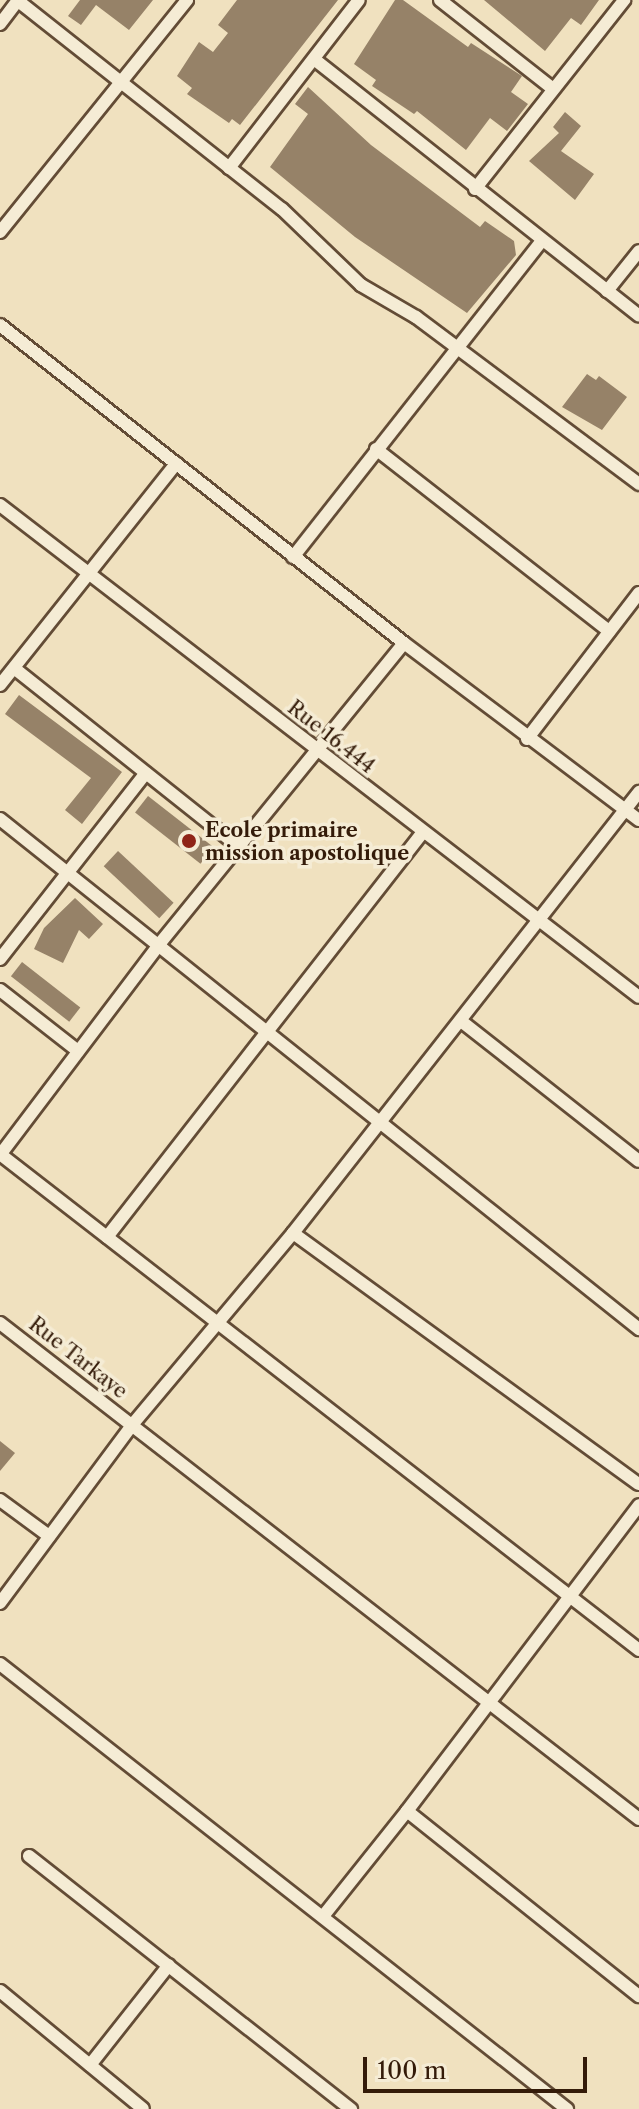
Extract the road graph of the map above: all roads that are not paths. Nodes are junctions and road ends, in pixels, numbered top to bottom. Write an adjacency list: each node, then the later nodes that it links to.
1 (187, 0): 8 (street)
2 (359, 0): 7 (street)
3 (440, 0): 9 (street)
4 (624, 0): 9 (street)
5 (22, 1): 6 (street); 8 (street)
6 (0, 24)
7 (314, 59): 10 (street); 11 (street)
8 (120, 84): 10 (street); 12 (street)
9 (553, 89): 11 (street)
10 (229, 168): 18 (street)
11 (475, 189): 13 (street)
12 (0, 232)
13 (542, 241): 15 (street); 18 (street)
14 (639, 251): 15 (street)
15 (607, 291): 16 (street)
16 (639, 316)
17 (0, 325): 20 (street)
18 (457, 348): 19 (street); 21 (street)
19 (376, 449): 23 (street); 26 (street)
20 (176, 464): 23 (street); 24 (street)
21 (639, 484)
22 (0, 505): 24 (street, Rue 16.444)
23 (293, 557): 27 (street)
24 (90, 575): 28 (street); 31 (street, Rue 16.444)
25 (639, 593): 26 (street)
26 (609, 631): 30 (street)
27 (404, 643): 30 (street); 31 (street)
28 (14, 668): 29 (street); 32 (street)
29 (0, 685)
30 (527, 739): 34 (street)
31 (317, 752): 37 (street, Rue 16.444); 38 (street)
32 (146, 773): 38 (street); 39 (street)
33 (639, 792): 34 (street)
34 (624, 809): 36 (street); 40 (street)
35 (0, 819): 39 (street)
36 (639, 820)
37 (423, 832): 40 (street, Rue 16.444); 46 (street)
38 (239, 847): 41 (street)
39 (69, 872): 41 (street); 42 (street)
40 (539, 918): 44 (street, Rue 16.444); 45 (street)
41 (161, 942): 46 (street); 47 (street)
42 (0, 959)
43 (0, 990): 47 (street)
44 (639, 997)
45 (461, 1021): 48 (street); 50 (street)
46 (269, 1031): 48 (street); 52 (street)
47 (78, 1051): 49 (street)
48 (382, 1122): 51 (street); 55 (street)
49 (0, 1154): 52 (street)
50 (639, 1161)
51 (293, 1233): 53 (street); 57 (street)
52 (107, 1237): 53 (street)
53 (218, 1322): 56 (street); 61 (street)
54 (0, 1323): 56 (street, Rue Tarkaye)
55 (639, 1329)
56 (132, 1425): 60 (street); 65 (street, Rue Tarkaye)
57 (639, 1484)
58 (0, 1500): 60 (street)
59 (639, 1505): 61 (street)
60 (49, 1536): 62 (street)
61 (570, 1596): 63 (street); 65 (street)
62 (0, 1603)
63 (639, 1650)
64 (0, 1664): 69 (street)
65 (489, 1699): 66 (street); 67 (street, Rue Tarkaye)
66 (407, 1811): 69 (street); 72 (street)
67 (639, 1819)
68 (29, 1856): 70 (street)
69 (324, 1915): 76 (street)
70 (169, 1965): 73 (street); 75 (street)
71 (0, 1991): 73 (street)
72 (639, 1996)
73 (90, 2065): 74 (street)
74 (143, 2109)
75 (351, 2109)
76 (567, 2109)

